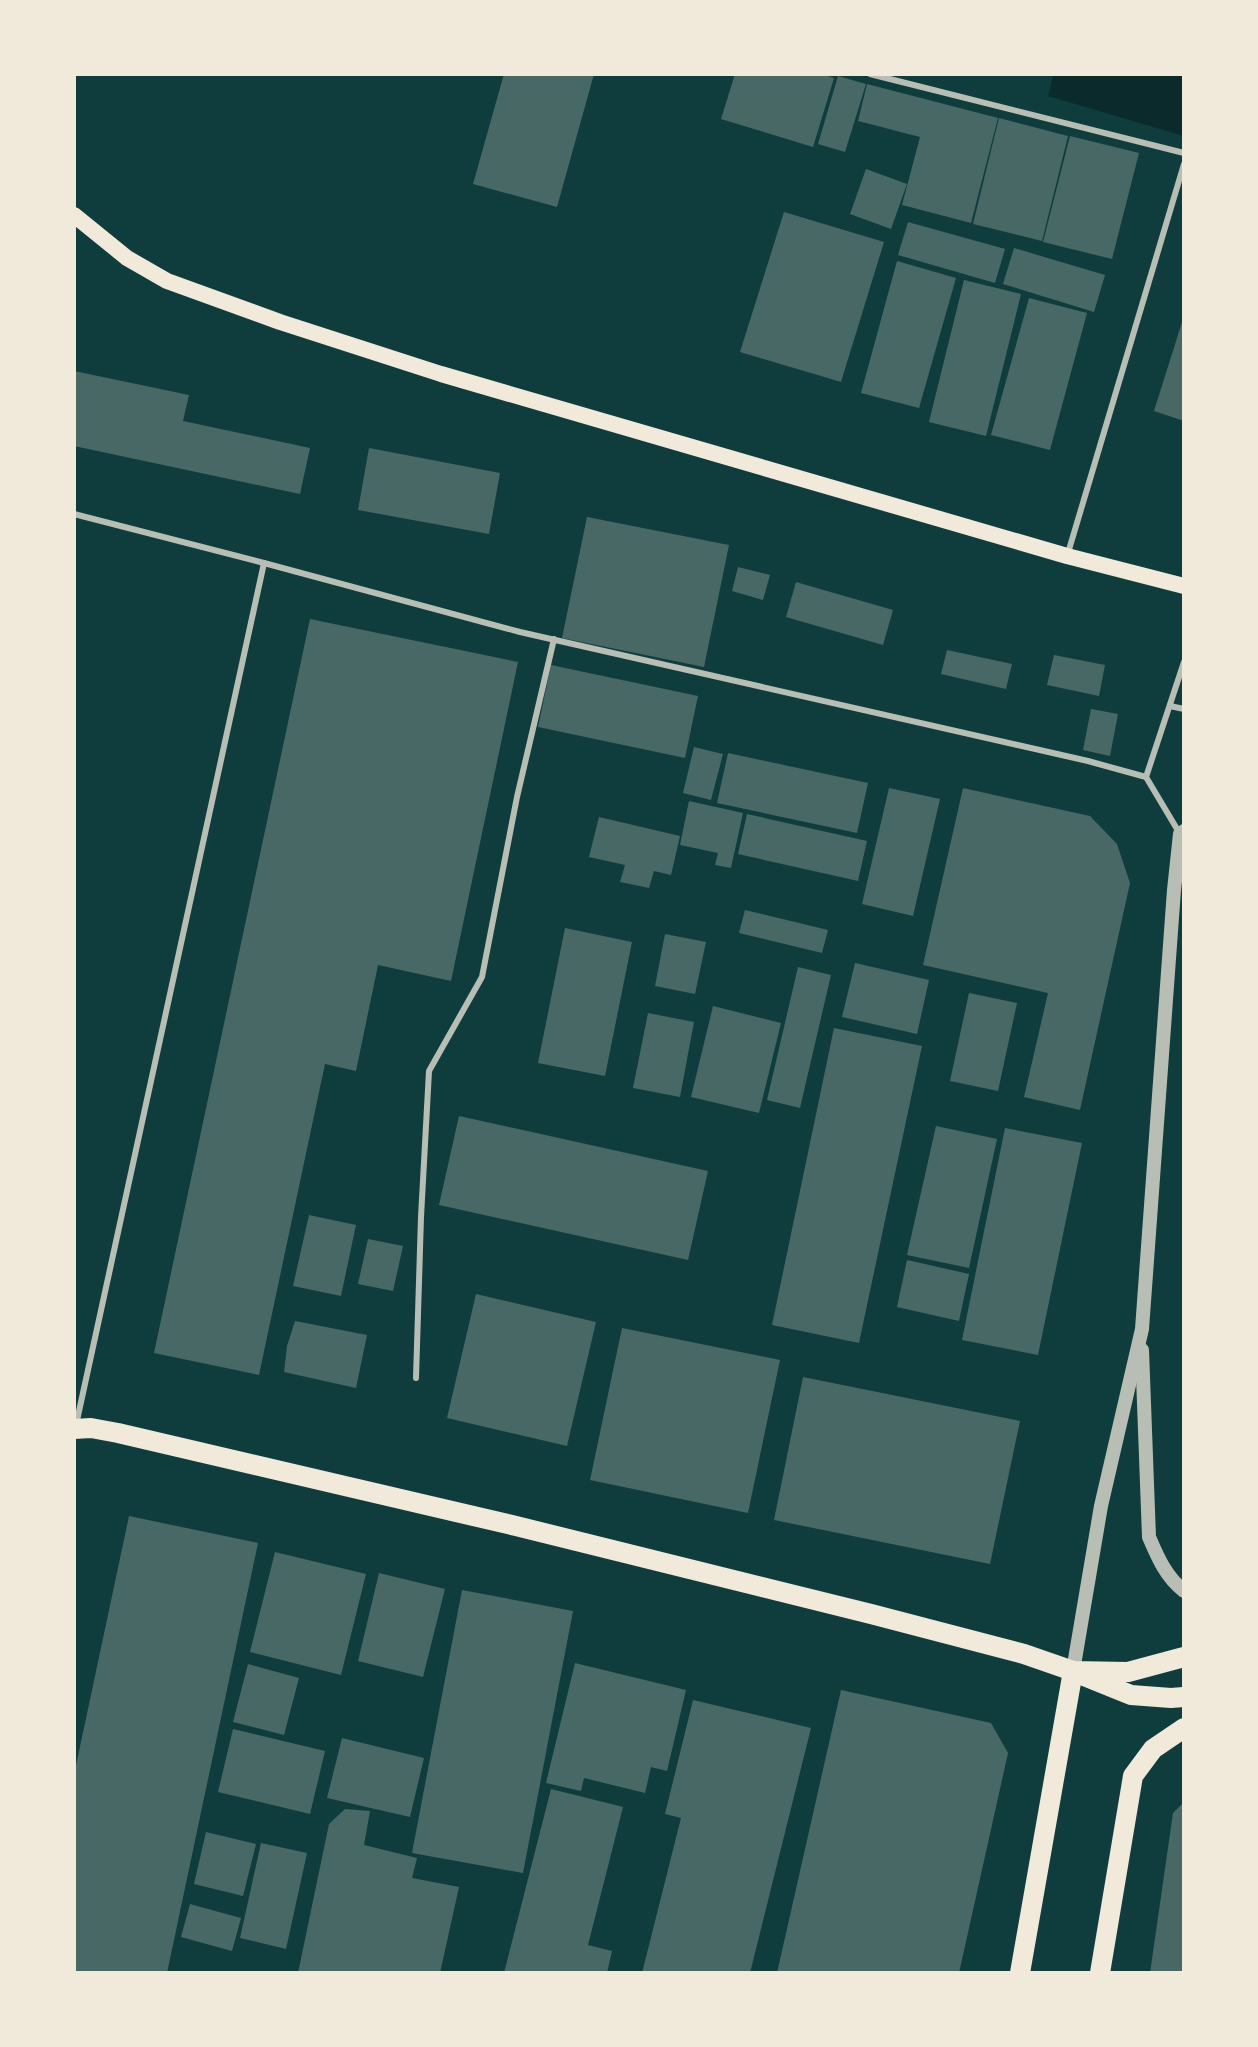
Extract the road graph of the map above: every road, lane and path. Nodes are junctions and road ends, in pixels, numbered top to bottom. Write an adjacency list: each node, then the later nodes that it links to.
1 (870, 74): 2 (lane)
2 (1184, 153)
3 (1184, 164): 6 (lane)
4 (74, 215): 6 (main road)
5 (74, 514): 7 (lane)
6 (1067, 556): 8 (main road)
7 (264, 563): 9 (lane); 17 (lane)
8 (1184, 586)
9 (554, 639): 13 (lane); 16 (lane)
10 (1184, 662): 11 (lane)
11 (1170, 706): 12 (lane); 13 (lane)
12 (1184, 709)
13 (1146, 777): 14 (lane)
14 (1182, 833): 15 (street)
15 (1142, 1329): 18 (street); 20 (street)
16 (416, 1378)
17 (75, 1429): 20 (main road)
18 (1184, 1591)
19 (1184, 1657): 20 (main road)
20 (1073, 1671): 21 (main road); 23 (main road)
21 (1184, 1697)
22 (1184, 1728): 24 (main road)
23 (1020, 1973)
24 (1100, 1973)

